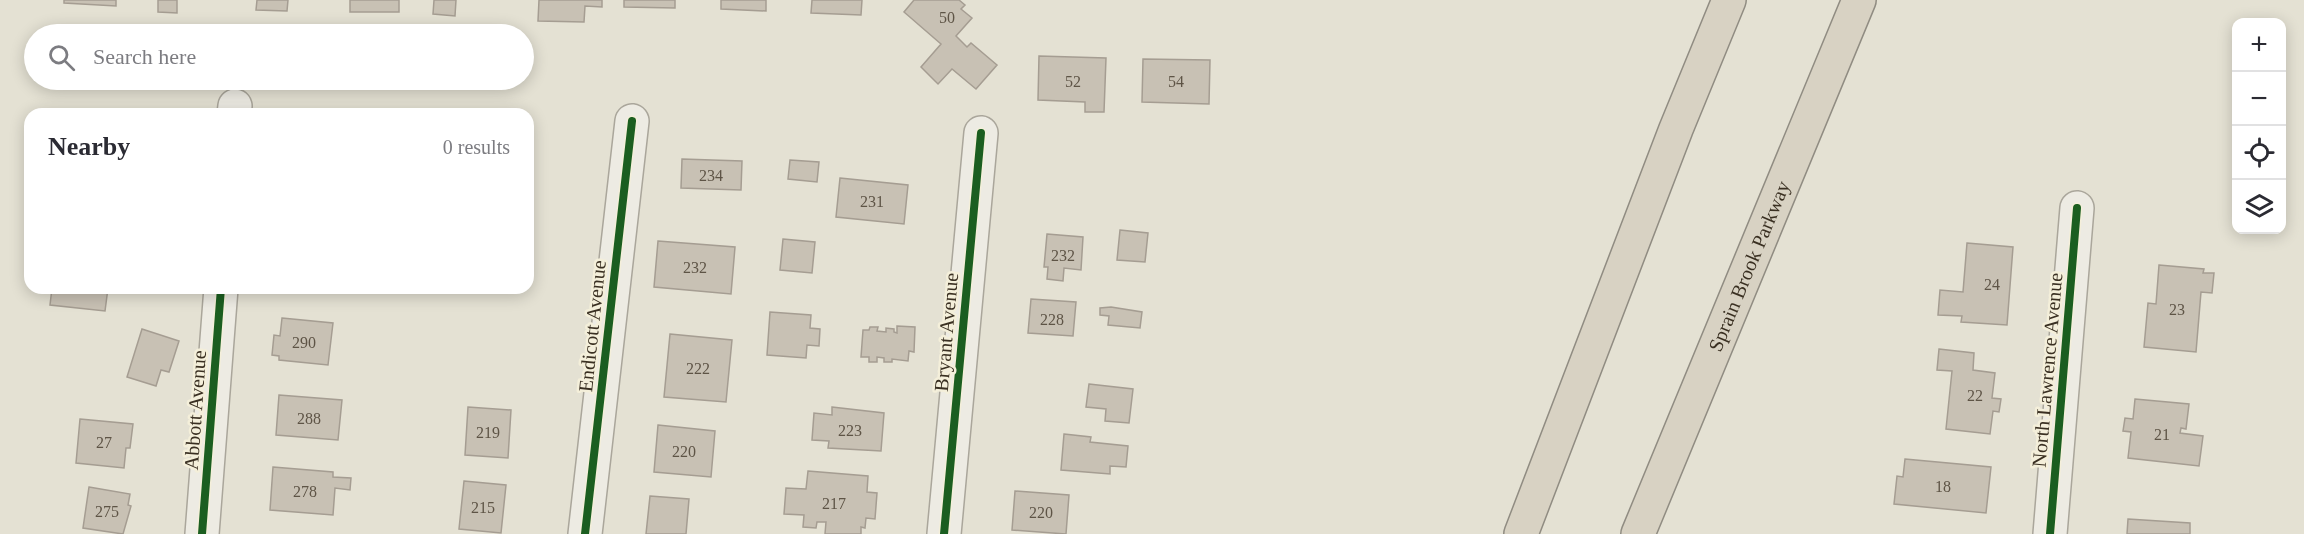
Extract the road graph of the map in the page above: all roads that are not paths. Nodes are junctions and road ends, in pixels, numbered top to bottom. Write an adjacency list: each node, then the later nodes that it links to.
1 (1729, 0): 10 (highway)
2 (1859, 0): 11 (highway, Sprain Brook Parkway)
3 (632, 121): 8 (street, Endicott Avenue)
4 (981, 133): 9 (street, Bryant Avenue)
5 (2077, 208): 12 (street, North Lawrence Avenue)
6 (221, 294): 7 (street, Abbott Avenue)
7 (202, 534)
8 (585, 534)
9 (944, 534)
10 (1521, 534)
11 (1638, 534)
12 (2050, 534)

